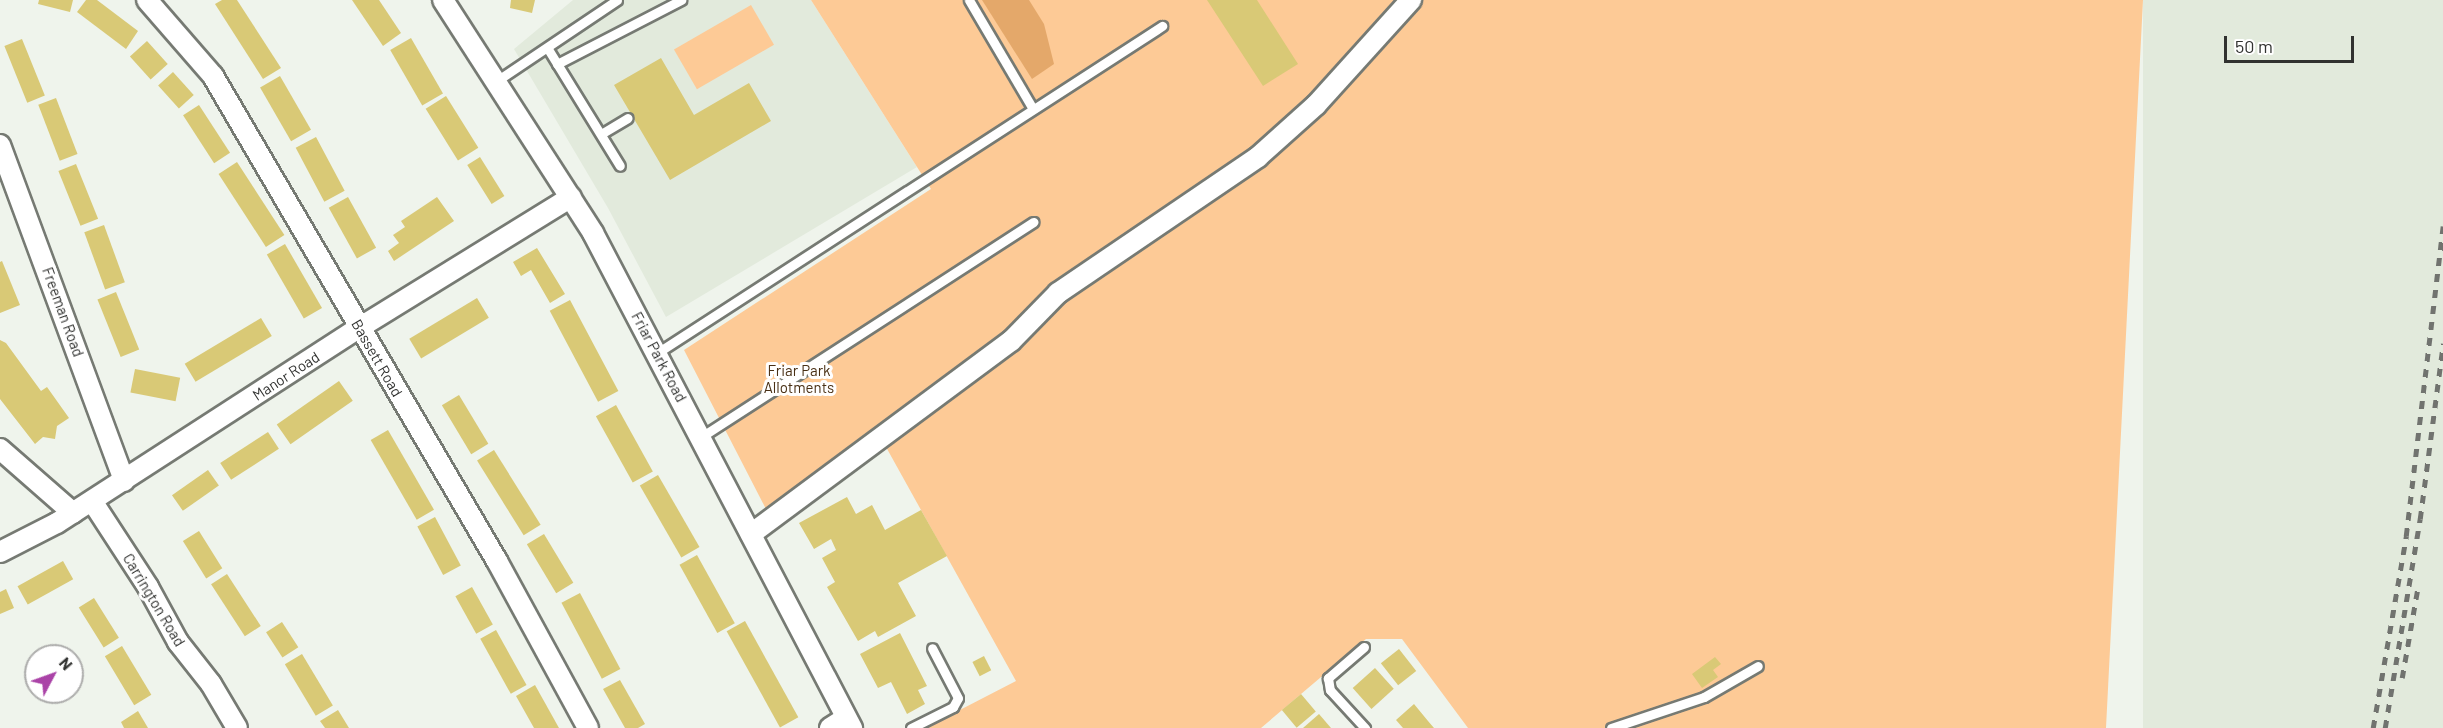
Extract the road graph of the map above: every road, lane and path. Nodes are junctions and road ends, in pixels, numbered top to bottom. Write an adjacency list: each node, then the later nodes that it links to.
1 (147, 0): 18 (street, Bassett Road)
2 (443, 0): 10 (street, Friar Park Road)
3 (617, 0): 8 (lane)
4 (681, 0): 9 (lane)
5 (969, 0): 11 (lane)
6 (1411, 0): 25 (street)
7 (1162, 27): 11 (lane)
8 (548, 49): 9 (lane); 10 (lane)
9 (557, 64): 13 (lane)
10 (495, 82): 16 (street, Friar Park Road)
11 (1033, 109): 19 (lane)
12 (628, 118): 13 (lane)
13 (601, 134): 15 (lane)
14 (0, 145): 22 (street, Freeman Road)
15 (620, 166)
16 (571, 197): 18 (street, Manor Road); 19 (street, Friar Park Road)
17 (1033, 222): 20 (lane)
18 (359, 328): 22 (street, Manor Road); 32 (street, Bassett Road)
19 (657, 353): 20 (street, Friar Park Road)
20 (701, 438): 25 (street, Friar Park Road)
21 (0, 449): 24 (street)
22 (124, 481): 23 (street, Manor Road)
23 (92, 501): 24 (street, Manor Road); 31 (street, Carrington Road)
24 (73, 513): 26 (street, Manor Road)
25 (751, 534): 30 (street, Friar Park Road)
26 (0, 552)
27 (1364, 647): 34 (lane)
28 (932, 648): 33 (lane)
29 (1758, 666): 35 (lane)
30 (843, 724)
31 (237, 728)
32 (588, 728)
33 (911, 728)
34 (1365, 728)
35 (1611, 728)

